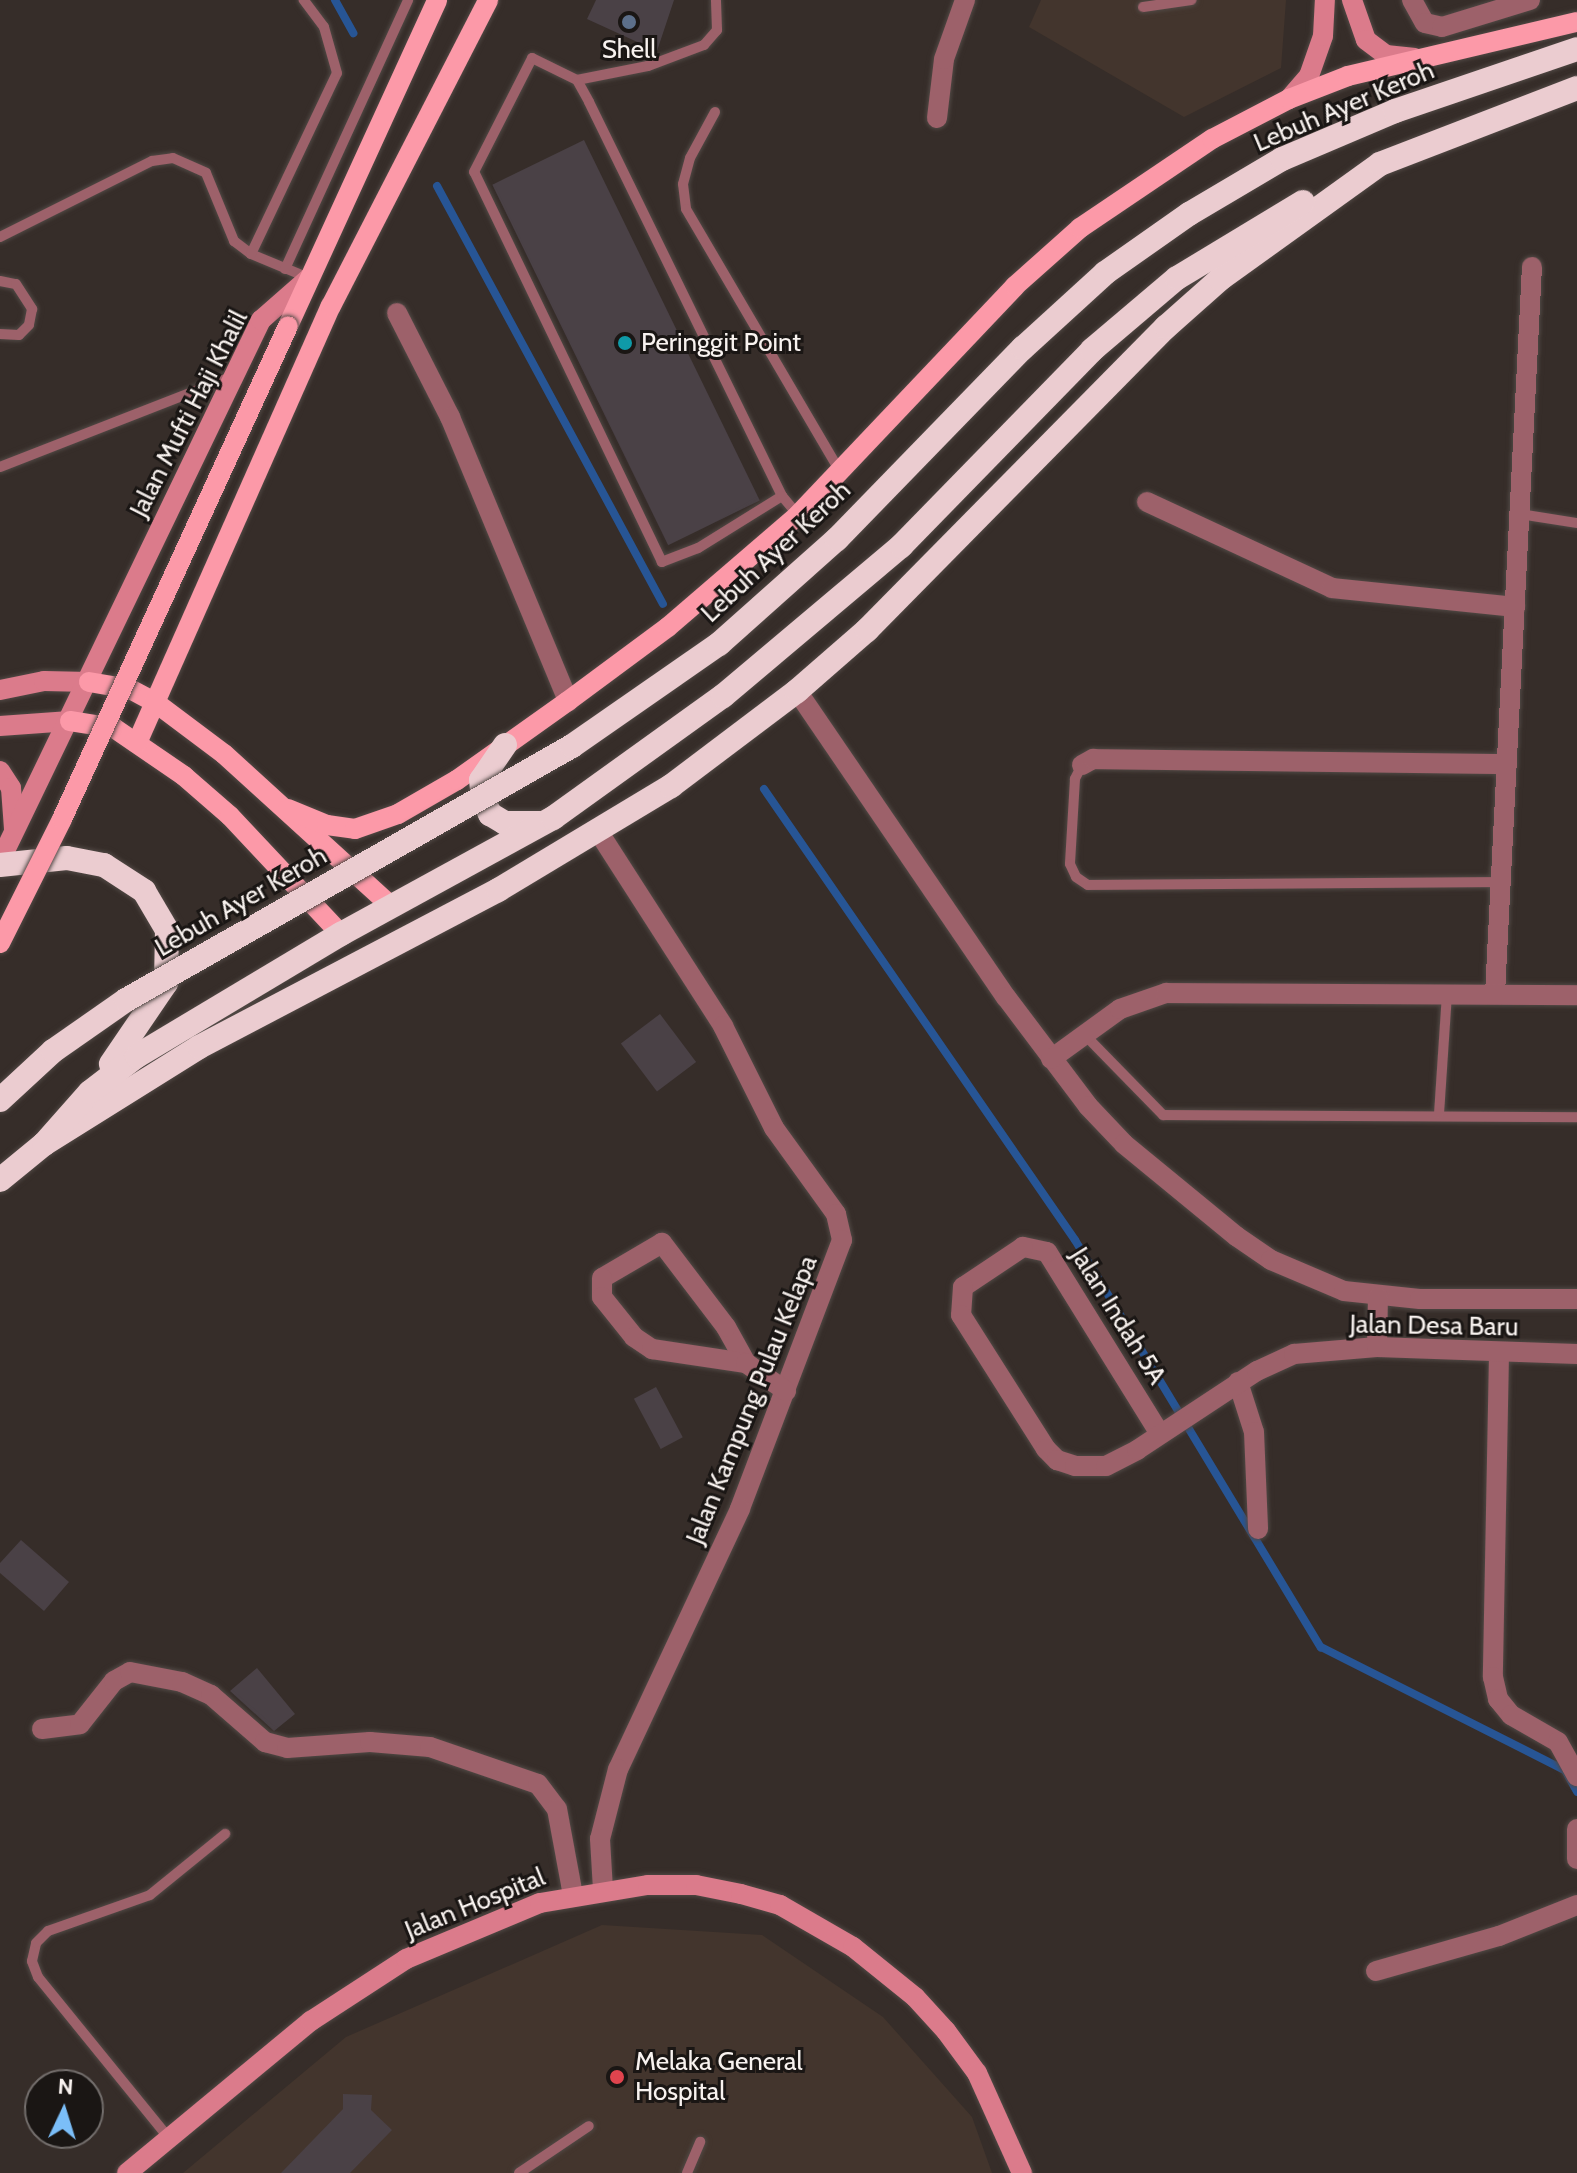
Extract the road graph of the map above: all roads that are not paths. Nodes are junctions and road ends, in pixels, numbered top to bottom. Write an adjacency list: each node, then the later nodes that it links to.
1 (304, 0): 23 (lane)
2 (408, 0): 25 (lane)
3 (437, 0): 26 (main road, Jalan Mufti Haji Khalil)
4 (488, 0): 43 (main road)
5 (716, 0): 16 (lane)
6 (965, 0): 20 (street)
7 (1191, 0): 12 (lane)
8 (1325, 0): 18 (street)
9 (1352, 0): 15 (street)
10 (1412, 0): 11 (street)
11 (1530, 0)
12 (1143, 7)
13 (1577, 22): 15 (main road)
14 (1577, 49): 66 (highway, Lebuh Ayer Keroh, bridge)
15 (1418, 58): 18 (main road)
16 (577, 80): 33 (lane); 33 (lane)
17 (1577, 88): 21 (highway)
18 (1289, 99): 32 (main road)
19 (715, 112): 32 (lane)
20 (937, 118)
21 (1380, 164): 41 (highway); 52 (highway)
22 (0, 237): 23 (lane)
23 (251, 254): 25 (lane)
24 (1532, 267): 35 (street)
25 (285, 269): 26 (lane)
26 (309, 278): 30 (street, Jalan Mufti Haji Khalil); 59 (main road, bridge)
27 (0, 281): 29 (lane)
28 (397, 313): 42 (street)
29 (0, 334)
30 (231, 377): 31 (lane); 39 (street, Jalan Mufti Haji Khalil)
31 (0, 467)
32 (840, 472): 36 (main road)
33 (782, 496): 36 (lane)
34 (1147, 502): 38 (street)
35 (1520, 514): 37 (lane); 38 (street)
36 (798, 515): 42 (main road)
37 (1577, 523)
38 (1515, 607): 48 (street)
39 (89, 682): 40 (street); 43 (main road); 44 (street, Jalan Mufti Haji Khalil)
40 (0, 690)
41 (797, 691): 53 (highway); 64 (street)
42 (568, 701): 47 (main road)
43 (156, 703): 46 (main road); 51 (main road)
44 (70, 721): 45 (street); 46 (main road); 54 (street, Jalan Mufti Haji Khalil)
45 (0, 726)
46 (137, 743): 58 (main road)
47 (505, 745): 51 (main road); 52 (highway)
48 (1507, 764): 49 (street); 56 (street)
49 (1082, 765): 56 (lane)
50 (0, 771): 54 (street)
51 (288, 809): 57 (main road)
52 (553, 818): 57 (highway)
53 (598, 831): 69 (highway); 78 (street, Jalan Kampung Pulau Kelapa)
54 (14, 833): 55 (street, Jalan Mufti Haji Khalil)
55 (0, 863): 65 (highway)
56 (1501, 882): 61 (street)
57 (391, 906): 58 (highway)
58 (341, 934): 65 (highway)
59 (0, 943)
60 (1447, 994): 61 (street); 63 (street); 67 (lane)
61 (1495, 994): 62 (street)
62 (1577, 995)
63 (1085, 1035): 64 (street); 67 (lane)
64 (1051, 1059): 71 (street)
65 (90, 1092): 69 (highway)
66 (0, 1100)
67 (1439, 1114): 68 (lane)
68 (1577, 1117)
69 (44, 1144): 70 (highway)
70 (0, 1180)
71 (1378, 1297): 72 (street); 73 (street)
72 (1577, 1299)
73 (1377, 1347): 74 (street, Jalan Desa Baru); 77 (street, Jalan Desa Baru)
74 (1499, 1354): 75 (street, Jalan Desa Baru); 82 (street)
75 (1577, 1354)
76 (746, 1363): 76 (street); 78 (street)
77 (1238, 1382): 79 (street, Jalan Desa Baru); 80 (street)
78 (786, 1391): 86 (street, Jalan Kampung Pulau Kelapa)
79 (1164, 1431): 79 (street, Jalan Indah 5A)
80 (1258, 1529)
81 (42, 1729): 87 (street)
82 (1577, 1776)
83 (1576, 1829): 85 (street)
84 (225, 1834): 91 (lane)
85 (1577, 1859)
86 (603, 1890): 87 (street, Jalan Hospital); 96 (street, Jalan Hospital)
87 (573, 1895): 91 (street, Jalan Hospital)
88 (1577, 1905): 89 (street)
89 (1376, 1971)
90 (589, 2126): 94 (lane)
91 (168, 2137): 93 (street, Jalan Hospital)
92 (700, 2142): 95 (lane)
93 (127, 2173)
94 (519, 2173)
95 (687, 2173)
96 (1022, 2173)

